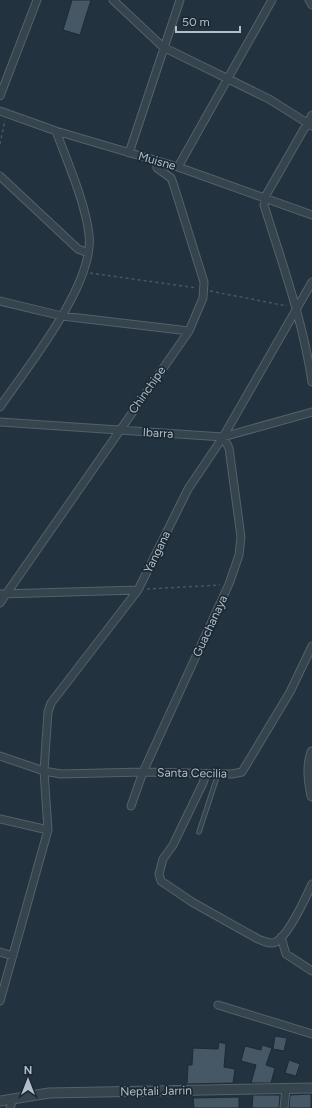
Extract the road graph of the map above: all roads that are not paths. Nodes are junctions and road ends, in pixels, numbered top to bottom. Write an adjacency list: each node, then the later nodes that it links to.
1 (37, 0): 9 (street)
2 (113, 0): 7 (street)
3 (180, 0): 7 (street)
4 (272, 0): 8 (street)
5 (309, 0): 6 (street)
6 (312, 5)
7 (163, 47): 8 (street); 14 (street)
8 (228, 79): 12 (street); 16 (street)
9 (0, 96)
10 (3, 112): 13 (street, Muisne)
11 (312, 115): 12 (street)
12 (310, 124): 18 (street)
13 (56, 131): 14 (street, Muisne); 20 (street)
14 (129, 153): 15 (street, Muisne)
15 (156, 160): 16 (street, Muisne); 25 (street, Chinchipe)
16 (178, 167): 18 (street, Muisne)
17 (0, 176): 20 (street)
18 (265, 197): 19 (street, Muisne); 23 (street)
19 (312, 215)
20 (88, 253): 24 (street)
21 (312, 282): 23 (street, Yangana)
22 (0, 301): 24 (street)
23 (297, 308): 26 (street); 31 (street, Yangana)
24 (62, 316): 25 (street); 27 (street)
25 (189, 331): 30 (street, Chinchipe)
26 (312, 382)
27 (0, 407)
28 (312, 412): 31 (street, Ibarra)
29 (0, 422): 30 (street, Ibarra)
30 (118, 431): 31 (street, Ibarra); 33 (street, Chinchipe)
31 (223, 437): 32 (street, Yangana); 39 (street, Guachanaya)
32 (138, 590): 33 (street); 38 (street, Yangana)
33 (3, 594): 34 (street, Chinchipe)
34 (0, 603)
35 (312, 646): 41 (street, Santa Cecilia)
36 (312, 752): 42 (street)
37 (0, 756): 38 (street, Santa Cecilia)
38 (44, 771): 39 (street, Santa Cecilia); 45 (street, Yangana)
39 (143, 772): 40 (street, Santa Cecilia); 43 (street, Guachanaya)
40 (206, 774): 41 (street, Santa Cecilia); 48 (street)
41 (218, 774): 46 (lane)
42 (312, 796)
43 (131, 806)
44 (0, 819): 45 (street)
45 (48, 830): 50 (street, Yangana)
46 (199, 832)
47 (312, 884): 48 (street)
48 (282, 937): 51 (street)
49 (0, 952): 50 (street)
50 (13, 956): 52 (street, Yangana)
51 (312, 971)
52 (0, 1001)
53 (218, 1005): 54 (street)
54 (312, 1034)
55 (312, 1088): 56 (street, Neptali Jarrin)
56 (286, 1089): 57 (street, Neptali Jarrin); 60 (street)
57 (13, 1099): 58 (street, Neptali Jarrin); 59 (street)
58 (0, 1101)
59 (10, 1108)
60 (284, 1108)

